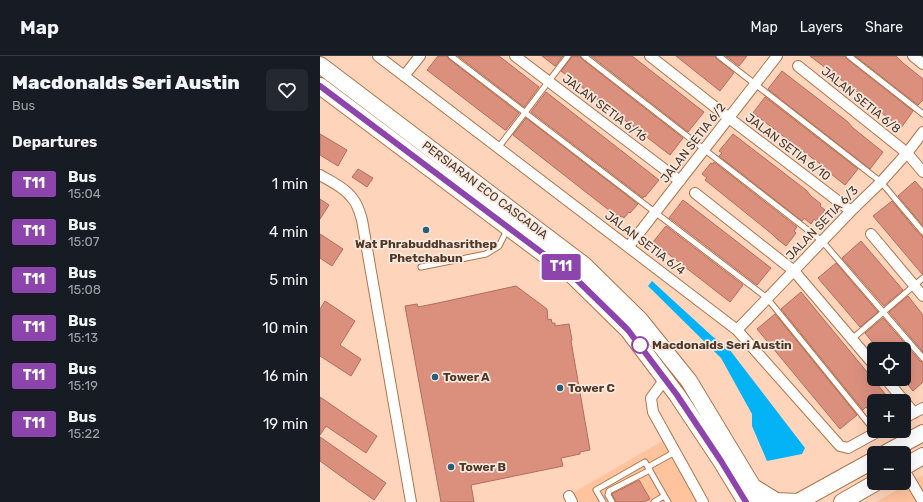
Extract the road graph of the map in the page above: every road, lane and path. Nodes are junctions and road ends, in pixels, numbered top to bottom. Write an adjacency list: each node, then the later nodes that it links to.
1 (378, 56): 15 (street, JALAN SETIA 6/4)
2 (420, 56): 15 (street)
3 (451, 56): 19 (lane)
4 (515, 56): 16 (street, JALAN SETIA 6/16)
5 (568, 56): 16 (lane)
6 (584, 56): 24 (lane)
7 (650, 56): 21 (street, JALAN SETIA 6/10)
8 (719, 56): 17 (lane)
9 (777, 56): 17 (street, JALAN SETIA 6/2)
10 (849, 56): 20 (lane)
11 (913, 56): 12 (street)
12 (923, 64)
13 (320, 65): 63 (main road, PERSIARAN ECO CASCADIA)
14 (798, 66): 25 (street, JALAN SETIA 6/8)
15 (404, 76): 23 (street, JALAN SETIA 6/4)
16 (548, 81): 19 (lane); 28 (street, JALAN SETIA 6/16)
17 (755, 84): 21 (street, JALAN SETIA 6/2); 29 (lane)
18 (320, 86): 33 (main road, PERSIARAN ECO CASCADIA)
19 (525, 112): 23 (lane); 32 (lane)
20 (923, 114)
21 (729, 118): 24 (street, JALAN SETIA 6/2); 31 (street, JALAN SETIA 6/10)
22 (923, 132): 25 (street, JALAN SETIA 6/3)
23 (498, 148): 37 (street, JALAN SETIA 6/4)
24 (704, 150): 28 (street, JALAN SETIA 6/2); 36 (lane)
25 (907, 153): 26 (street, JALAN SETIA 6/8); 29 (street, JALAN SETIA 6/3)
26 (923, 172)
27 (320, 175): 67 (street)
28 (680, 181): 32 (street, JALAN SETIA 6/2)
29 (881, 182): 31 (street, JALAN SETIA 6/3); 34 (lane)
30 (695, 193): 39 (street)
31 (851, 211): 36 (street, JALAN SETIA 6/3)
32 (655, 212): 37 (street, JALAN SETIA 6/2); 43 (lane)
33 (508, 227): 38 (lane); 49 (main road, PERSIARAN ECO CASCADIA)
34 (923, 232)
35 (871, 234): 41 (street)
36 (822, 241): 39 (street, JALAN SETIA 6/3); 44 (lane)
37 (628, 246): 45 (street, JALAN SETIA 6/4)
38 (421, 267)
39 (794, 271): 43 (street, JALAN SETIA 6/3); 46 (street)
40 (923, 278): 41 (lane)
41 (914, 286): 42 (street); 44 (lane)
42 (923, 296)
43 (767, 298): 45 (street, JALAN SETIA 6/3); 52 (lane)
44 (884, 312): 46 (lane); 48 (lane)
45 (737, 330): 54 (street, JALAN SETIA 6/4)
46 (852, 339): 47 (street)
47 (867, 357)
48 (923, 358)
49 (665, 379): 56 (street); 58 (main road, PERSIARAN ECO CASCADIA)
50 (893, 386): 51 (street)
51 (919, 410)
52 (867, 420)
53 (923, 434): 55 (main road)
54 (867, 436)
55 (902, 446)
56 (675, 452): 61 (lane); 72 (street)
57 (923, 456): 59 (main road)
58 (721, 461): 73 (main road); 74 (main road, PERSIARAN ECO CASCADIA)
59 (911, 463)
60 (867, 464): 76 (main road)
61 (649, 468): 65 (lane); 68 (lane); 69 (lane)
62 (911, 485): 66 (street)
63 (754, 487): 75 (main road, PERSIARAN ECO CASCADIA); 76 (main road)
64 (867, 488): 77 (main road)
65 (664, 496): 70 (lane); 71 (lane)
66 (918, 500)
67 (412, 502)
68 (603, 502)
69 (612, 502)
70 (654, 502)
71 (668, 502)
72 (703, 502)
73 (738, 502)
74 (746, 502)
75 (762, 502)
76 (798, 502)
77 (842, 502)

